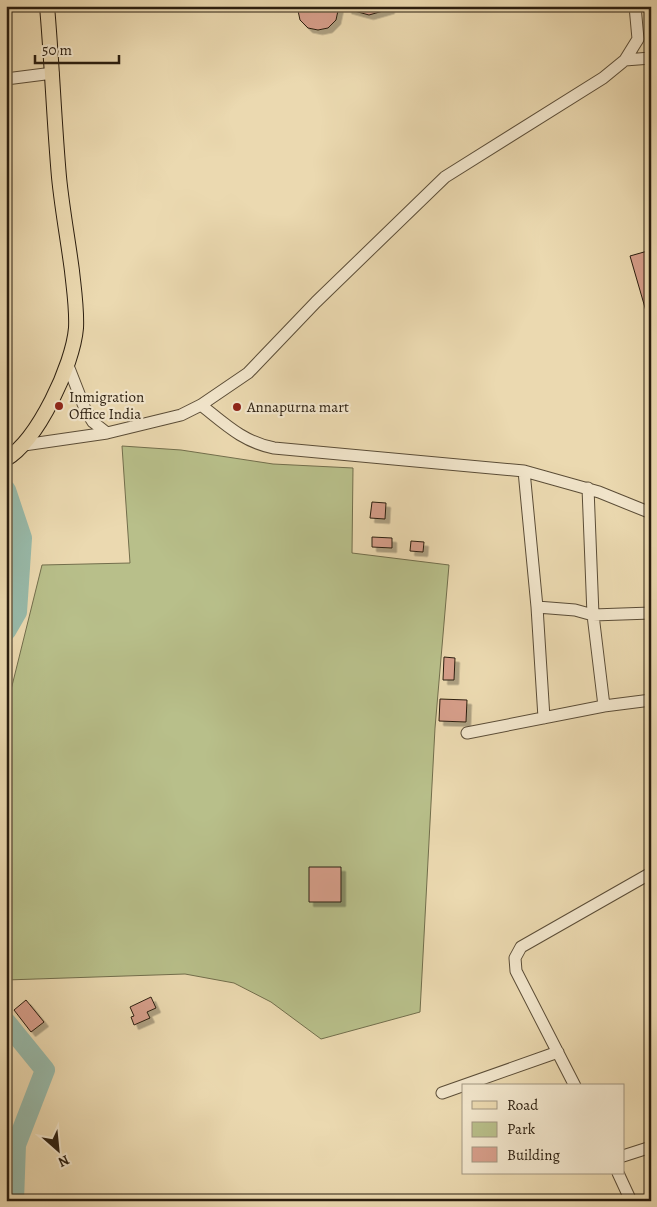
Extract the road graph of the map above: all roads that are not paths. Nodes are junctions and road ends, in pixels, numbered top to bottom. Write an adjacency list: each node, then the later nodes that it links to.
1 (48, 6): 5 (main road)
2 (634, 6): 4 (street)
3 (651, 58): 4 (street)
4 (625, 60): 8 (street)
5 (52, 73): 6 (street); 7 (main road)
6 (6, 78)
7 (68, 363): 9 (street); 10 (main road)
8 (201, 405): 9 (street); 12 (street)
9 (107, 434): 10 (street)
10 (24, 445): 11 (main road)
11 (9, 458)
12 (524, 471): 13 (street); 15 (street)
13 (588, 488): 14 (street); 17 (street)
14 (651, 513)
15 (537, 607): 17 (street); 20 (street)
16 (651, 613): 17 (street)
17 (593, 615): 19 (street)
18 (651, 700): 19 (street)
19 (604, 706): 20 (street)
20 (544, 718): 21 (street)
21 (467, 733)
22 (651, 873): 23 (street)
23 (558, 1052): 24 (street); 25 (street)
24 (467, 1084)
25 (574, 1084)
26 (462, 1086): 27 (street)
27 (442, 1093)
28 (651, 1147): 29 (street)
29 (624, 1156)
30 (618, 1174): 31 (street)
31 (631, 1201)

